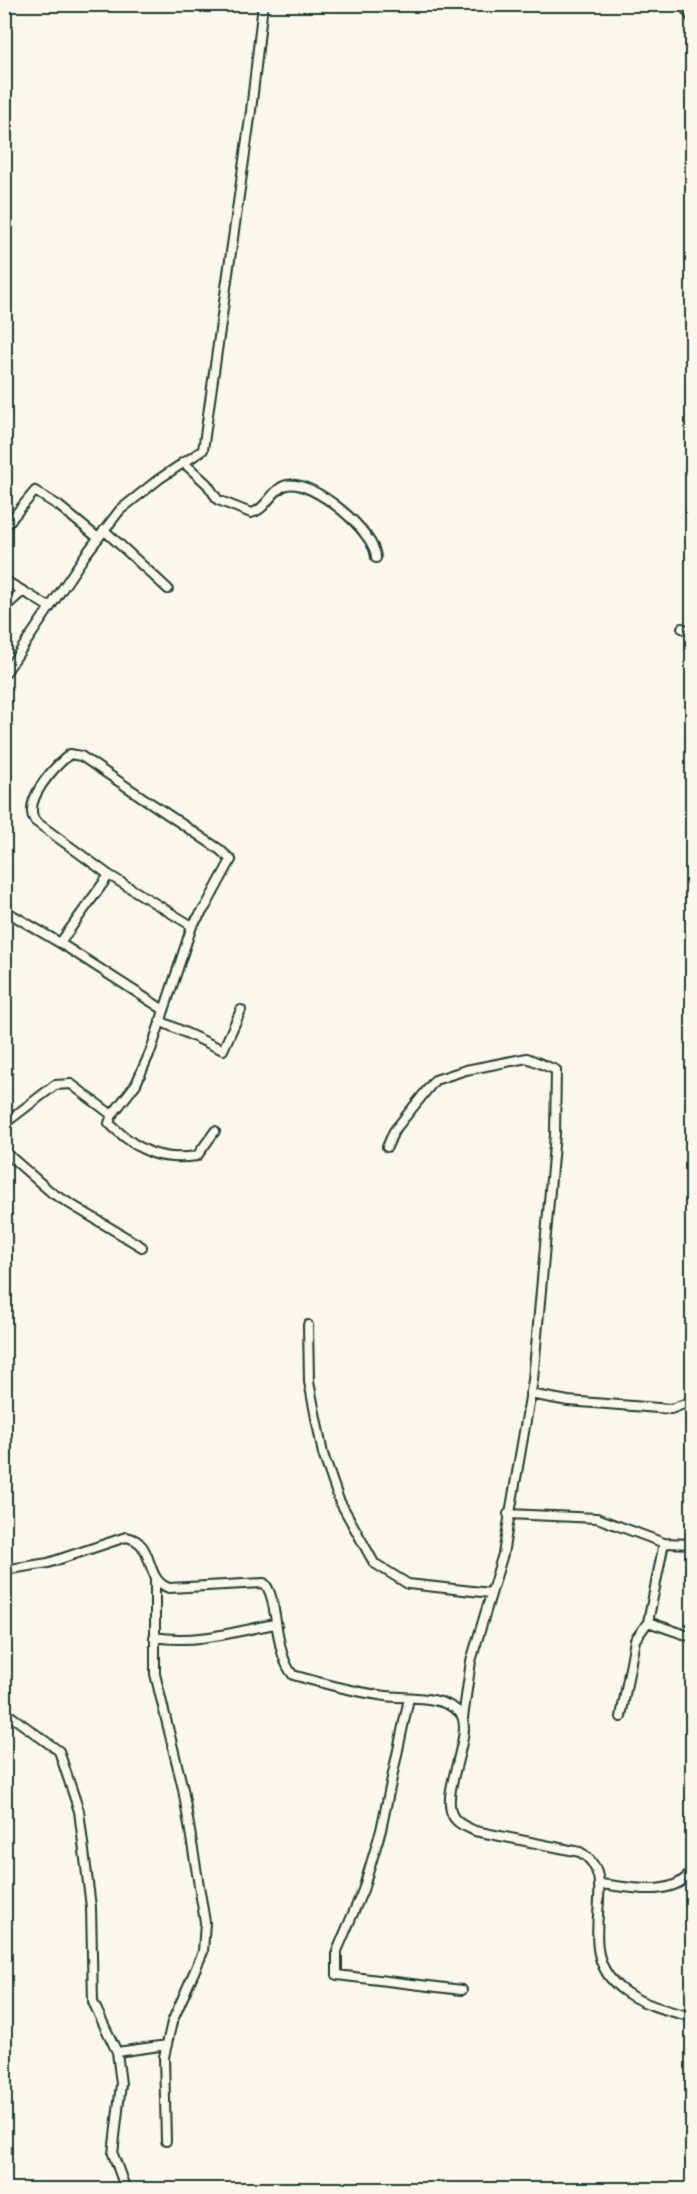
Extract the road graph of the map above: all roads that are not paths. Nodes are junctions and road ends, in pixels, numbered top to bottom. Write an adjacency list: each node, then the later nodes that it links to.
1 (263, 4): 4 (street)
2 (682, 4): 3 (street)
3 (693, 18)
4 (183, 462): 6 (street); 8 (street)
5 (4, 528): 7 (street)
6 (104, 530): 7 (street); 10 (street)
7 (98, 538): 12 (street)
8 (376, 558)
9 (4, 580): 11 (street)
10 (168, 589)
11 (23, 591): 12 (street); 13 (street)
12 (49, 607): 16 (street)
13 (4, 608)
14 (682, 628): 15 (street)
15 (693, 632)
16 (4, 675)
17 (109, 875): 19 (street); 19 (street); 20 (street)
18 (4, 910): 20 (street)
19 (192, 926): 21 (street)
20 (60, 943): 21 (street)
21 (164, 1010): 23 (street)
22 (241, 1010): 23 (street)
23 (160, 1021): 24 (street)
24 (112, 1115): 25 (street); 26 (street)
25 (4, 1125)
26 (215, 1131)
27 (387, 1147): 31 (street)
28 (4, 1151): 29 (street)
29 (142, 1248)
30 (308, 1325): 38 (street)
31 (530, 1394): 32 (street); 33 (street)
32 (693, 1401)
33 (508, 1514): 34 (street); 38 (street)
34 (664, 1543): 35 (street); 39 (street)
35 (693, 1544)
36 (4, 1570): 37 (street)
37 (155, 1578): 40 (street); 41 (street)
38 (491, 1593): 46 (street)
39 (648, 1622): 42 (street); 45 (street)
40 (274, 1624): 41 (street); 43 (street)
41 (154, 1637): 51 (street)
42 (693, 1638)
43 (409, 1698): 46 (street); 49 (street)
44 (4, 1712): 52 (street)
45 (621, 1717)
46 (463, 1720): 48 (street)
47 (693, 1871): 48 (street)
48 (600, 1884): 50 (street)
49 (462, 1990)
50 (693, 2017)
51 (167, 2045): 52 (street); 53 (street)
52 (117, 2052): 54 (street)
53 (166, 2140)
54 (126, 2190)

